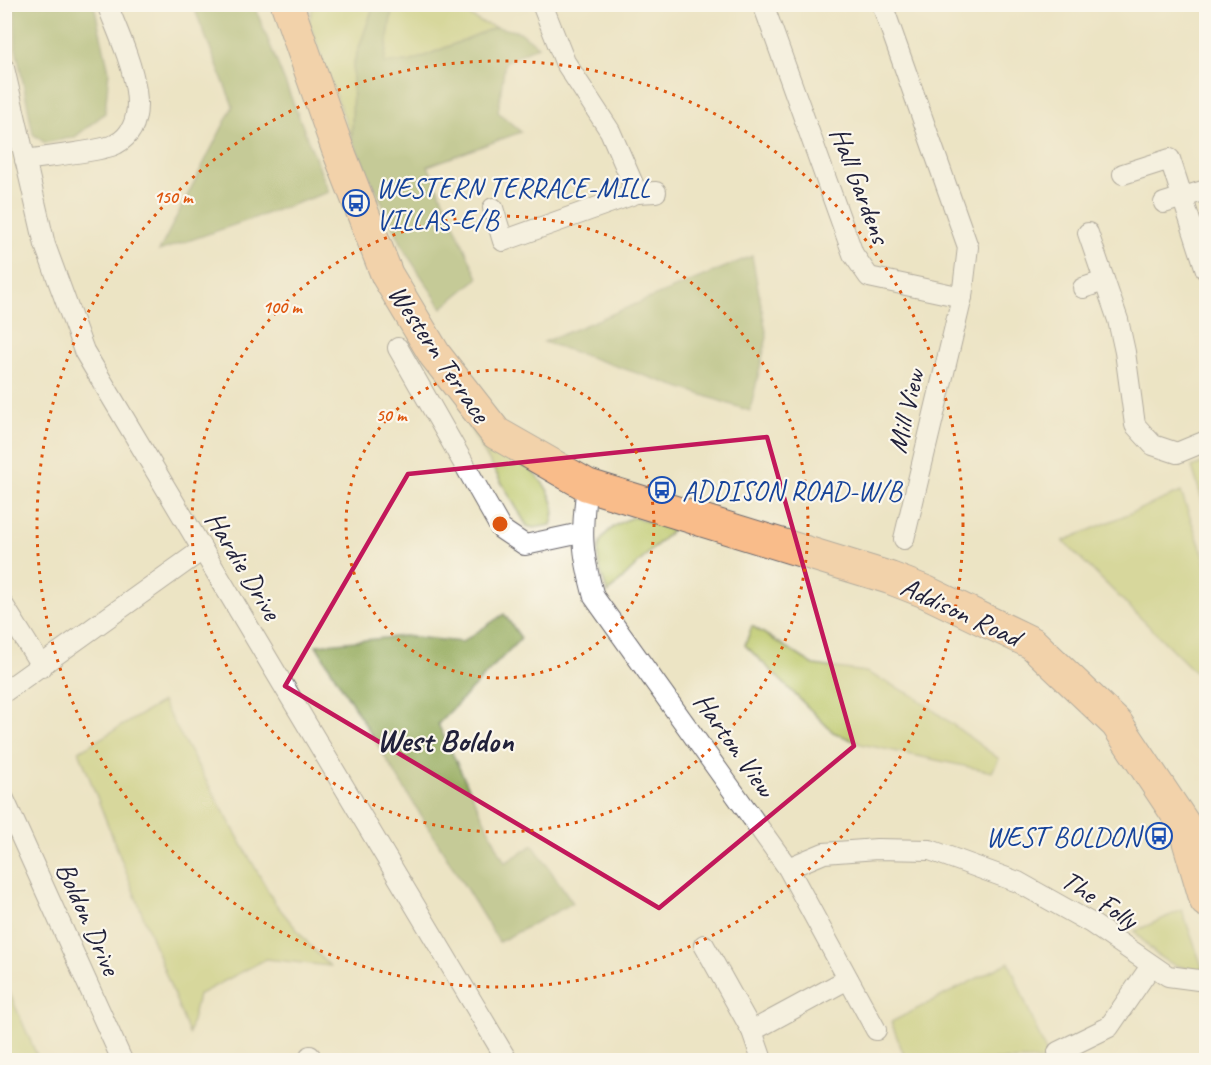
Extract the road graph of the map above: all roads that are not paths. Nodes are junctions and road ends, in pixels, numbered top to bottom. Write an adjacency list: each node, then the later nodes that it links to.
1 (107, 4): 7 (street)
2 (287, 4): 19 (main road, Western Terrace)
3 (542, 4): 11 (street)
4 (763, 4): 16 (street, Hall Gardens)
5 (882, 4): 16 (street)
6 (4, 68): 7 (street, Hardie Drive)
7 (25, 160): 22 (street, Hardie Drive)
8 (1123, 174): 10 (street)
9 (1206, 190): 10 (street)
10 (1173, 200): 13 (street)
11 (493, 208)
12 (1088, 233): 14 (street)
13 (1206, 270)
14 (1104, 280): 15 (street); 18 (street)
15 (1083, 288)
16 (962, 297): 21 (street, Mill View)
17 (398, 348): 20 (street)
18 (1206, 441)
19 (587, 485): 20 (street, Harton View); 28 (main road, Addison Road)
20 (581, 533): 27 (street, Harton View)
21 (904, 538)
22 (202, 550): 24 (street); 37 (street, Hardie Drive)
23 (4, 606): 24 (street)
24 (42, 667): 25 (street)
25 (4, 692)
26 (4, 799): 36 (street, Boldon Drive)
27 (788, 868): 30 (street, The Folly); 31 (street, Harton View)
28 (1206, 901)
29 (704, 945): 34 (street)
30 (1151, 966): 32 (street, The Folly); 35 (street)
31 (848, 979): 33 (street, Harton View); 34 (street)
32 (1206, 981)
33 (876, 1030)
34 (752, 1031): 38 (street)
35 (1058, 1052)
36 (122, 1060)
37 (507, 1060)
38 (762, 1060)

